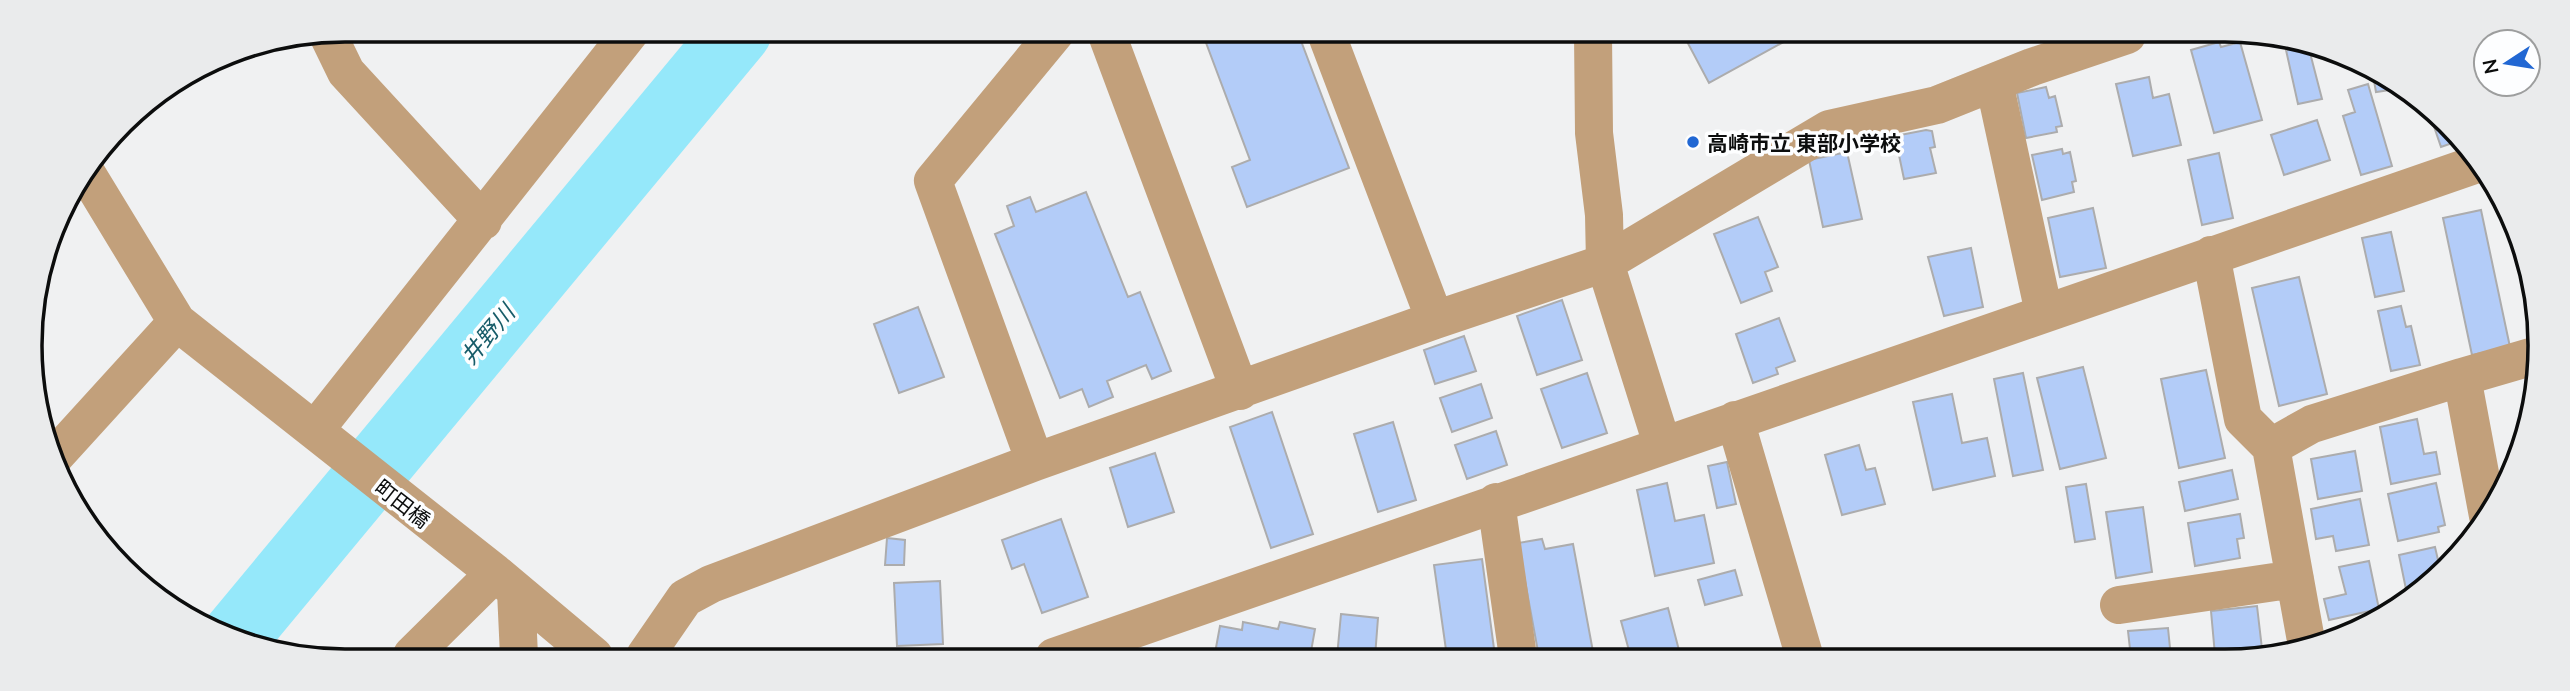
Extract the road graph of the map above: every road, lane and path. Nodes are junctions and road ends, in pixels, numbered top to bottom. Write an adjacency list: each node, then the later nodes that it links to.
1 (622, 42): 11 (street)
2 (1048, 42): 25 (street)
3 (1110, 42): 19 (street)
4 (1329, 42): 15 (street)
5 (1592, 42): 13 (street)
6 (2107, 42): 8 (street)
7 (332, 43): 11 (street)
8 (1994, 82): 13 (street); 14 (street)
9 (2469, 167): 12 (street)
10 (91, 180): 16 (street)
11 (483, 221): 21 (street)
12 (2211, 255): 14 (street); 23 (street)
13 (1605, 263): 15 (street); 22 (street)
14 (2044, 313): 20 (street)
15 (1434, 320): 19 (street)
16 (177, 322): 21 (street, 町田橋); 24 (street)
17 (2527, 358): 18 (street)
18 (2462, 377): 23 (street); 26 (street)
19 (1240, 391): 25 (street)
20 (1735, 420): 22 (street); 38 (street)
21 (320, 436): 28 (street, 町田橋)
22 (1662, 444): 27 (street)
23 (2271, 447): 29 (street)
24 (61, 450)
25 (1035, 462): 35 (street)
26 (2485, 500)
27 (1496, 502): 36 (street); 37 (street)
28 (498, 576): 32 (street); 33 (street); 34 (street, 町田橋)
29 (2295, 579): 30 (street); 31 (street)
30 (2119, 605)
31 (2306, 638)
32 (420, 649)
33 (517, 649)
34 (586, 649)
35 (650, 649)
36 (1077, 649)
37 (1517, 649)
38 (1802, 649)

